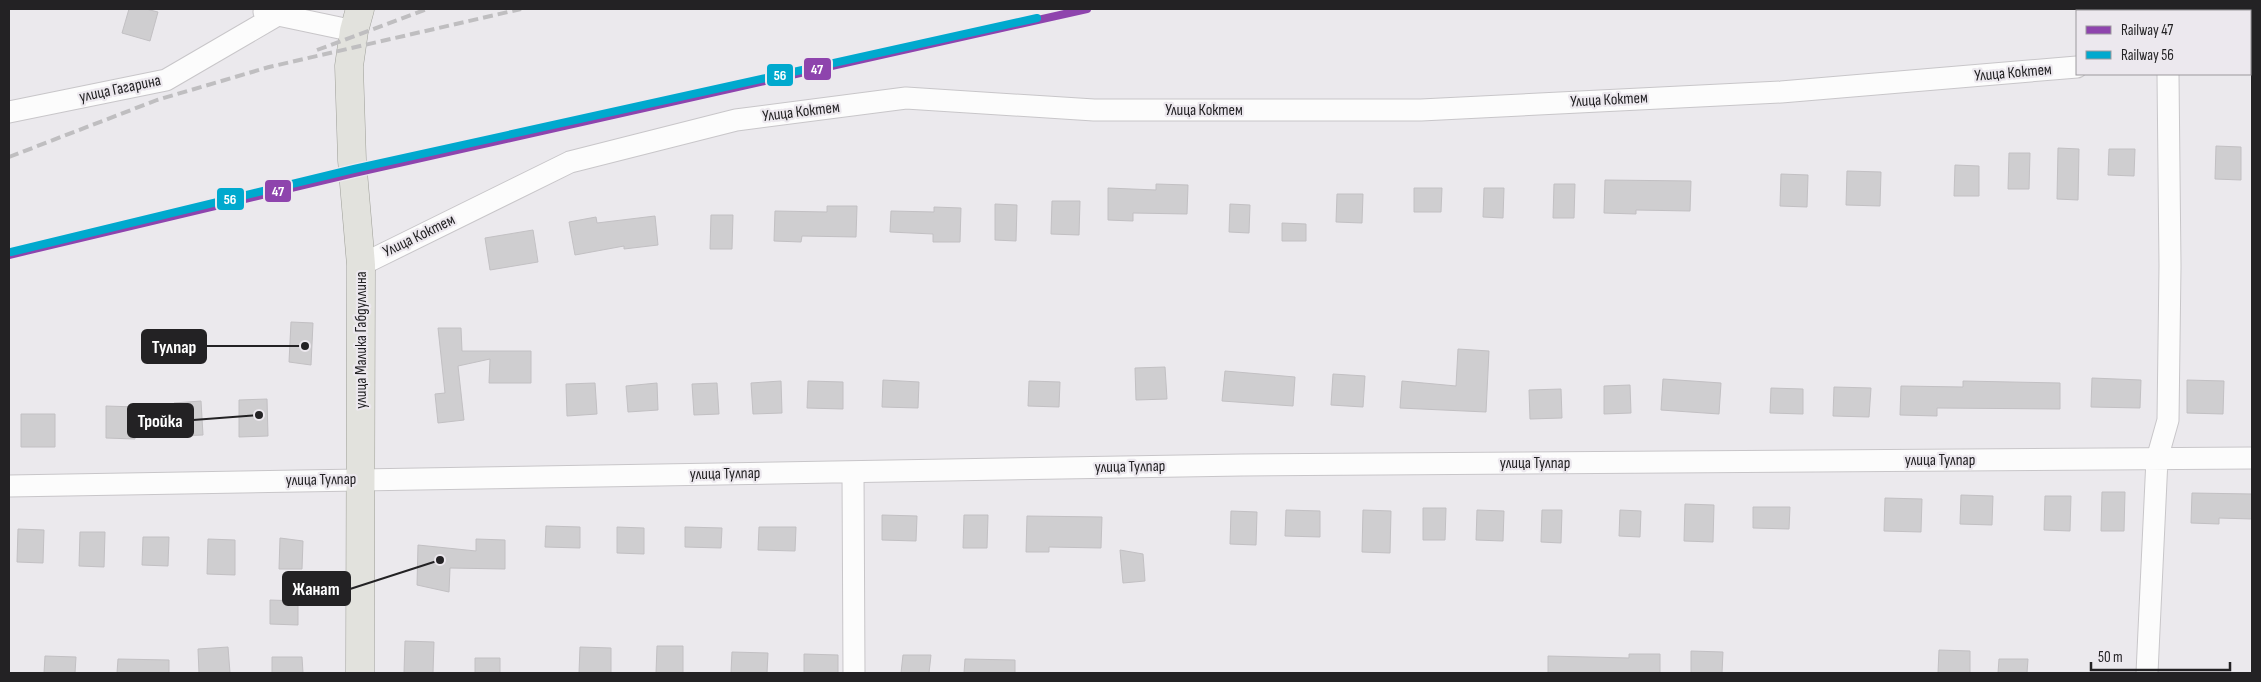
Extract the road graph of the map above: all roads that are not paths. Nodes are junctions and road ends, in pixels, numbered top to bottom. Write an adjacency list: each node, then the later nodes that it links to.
1 (253, 9): 2 (street)
2 (271, 12): 3 (street); 6 (street, улица Гагарина)
3 (357, 20): 7 (main road, улица Малика Габдуллина)
4 (2076, 67): 7 (street, Улица Коктем)
5 (2168, 75): 9 (street)
6 (9, 112)
7 (361, 265): 11 (main road, улица Малика Габдуллина)
8 (2252, 458): 9 (street, улица Тулпар)
9 (2157, 459): 10 (street, улица Тулпар); 15 (street)
10 (853, 472): 11 (street, улица Тулпар); 14 (street)
11 (361, 479): 12 (street, улица Тулпар); 13 (main road, улица Малика Габдуллина)
12 (9, 486)
13 (360, 673)
14 (854, 673)
15 (2147, 673)

